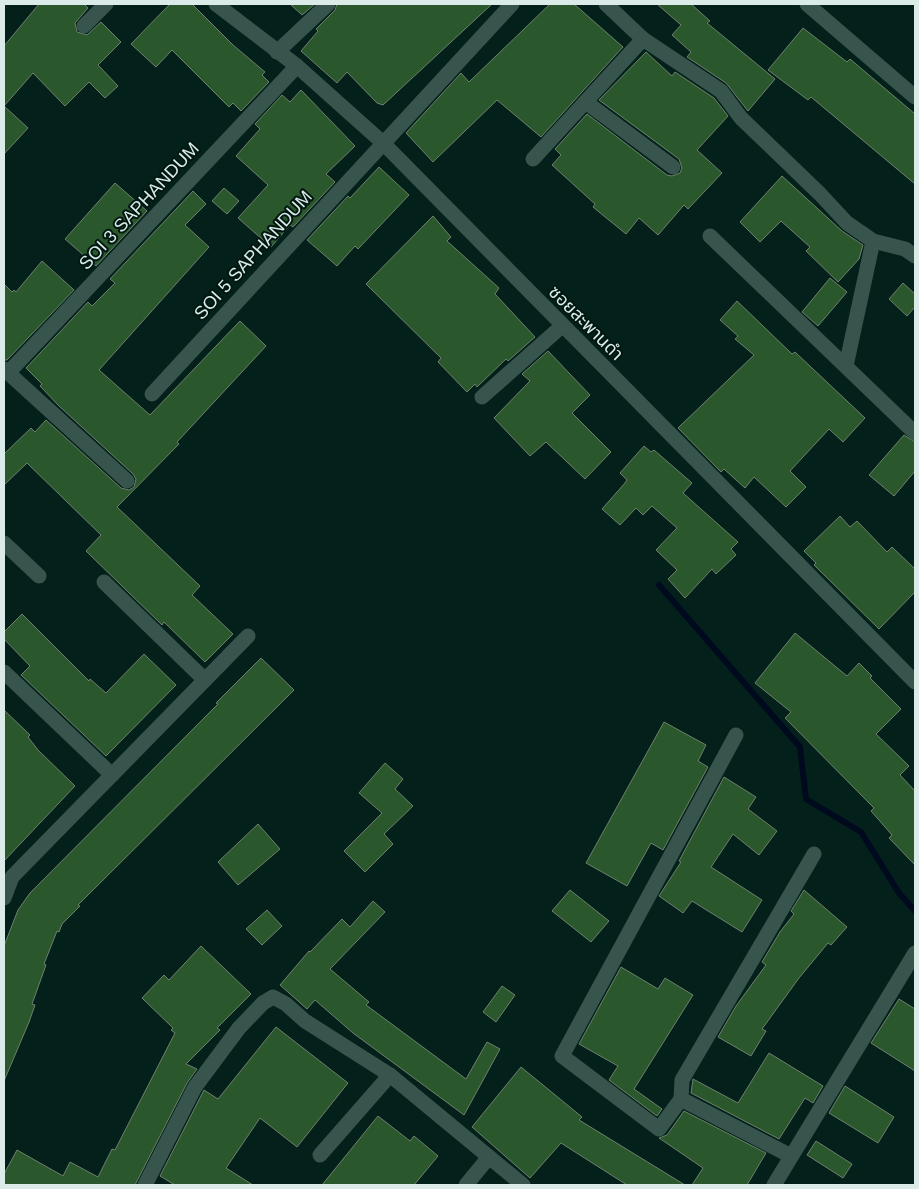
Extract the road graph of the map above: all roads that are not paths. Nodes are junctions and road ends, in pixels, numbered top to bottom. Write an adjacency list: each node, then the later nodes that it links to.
1 (106, 4): 7 (street)
2 (216, 4): 9 (street, ซอยสะพานดำ)
3 (328, 4): 9 (street)
4 (512, 4): 13 (street, SOI 5 SAPHANDUM)
5 (606, 4): 8 (street)
6 (807, 4): 11 (street)
7 (84, 26)
8 (643, 39): 12 (street); 17 (street)
9 (277, 52): 10 (street, ซอยสะพานดำ)
10 (297, 66): 13 (street, ซอยสะพานดำ); 21 (street, SOI 3 SAPHANDUM)
11 (915, 97)
12 (587, 103): 14 (street); 15 (street)
13 (382, 142): 19 (street, ซอยสะพานดำ); 22 (street, SOI 5 SAPHANDUM)
14 (533, 159)
15 (673, 167)
16 (710, 236): 20 (street)
17 (873, 241): 18 (street); 20 (street)
18 (915, 256)
19 (562, 326): 23 (street); 32 (street, ซอยสะพานดำ)
20 (846, 366): 24 (street)
21 (6, 371): 25 (street)
22 (152, 394)
23 (482, 397)
24 (915, 433)
25 (127, 482)
26 (4, 543): 27 (street)
27 (39, 576)
28 (104, 582): 31 (street)
29 (248, 636): 31 (street)
30 (4, 672): 34 (street)
31 (205, 680): 34 (street)
32 (915, 682)
33 (736, 735): 40 (street)
34 (112, 775): 36 (street)
35 (814, 854): 40 (street)
36 (8, 872): 37 (street)
37 (4, 898)
38 (915, 953): 42 (street)
39 (390, 1076): 41 (street); 43 (street); 44 (street)
40 (681, 1099): 42 (street)
41 (320, 1155)
42 (791, 1156): 47 (street)
43 (489, 1157): 45 (street); 46 (street)
44 (144, 1185)
45 (466, 1185)
46 (523, 1185)
47 (774, 1185)

